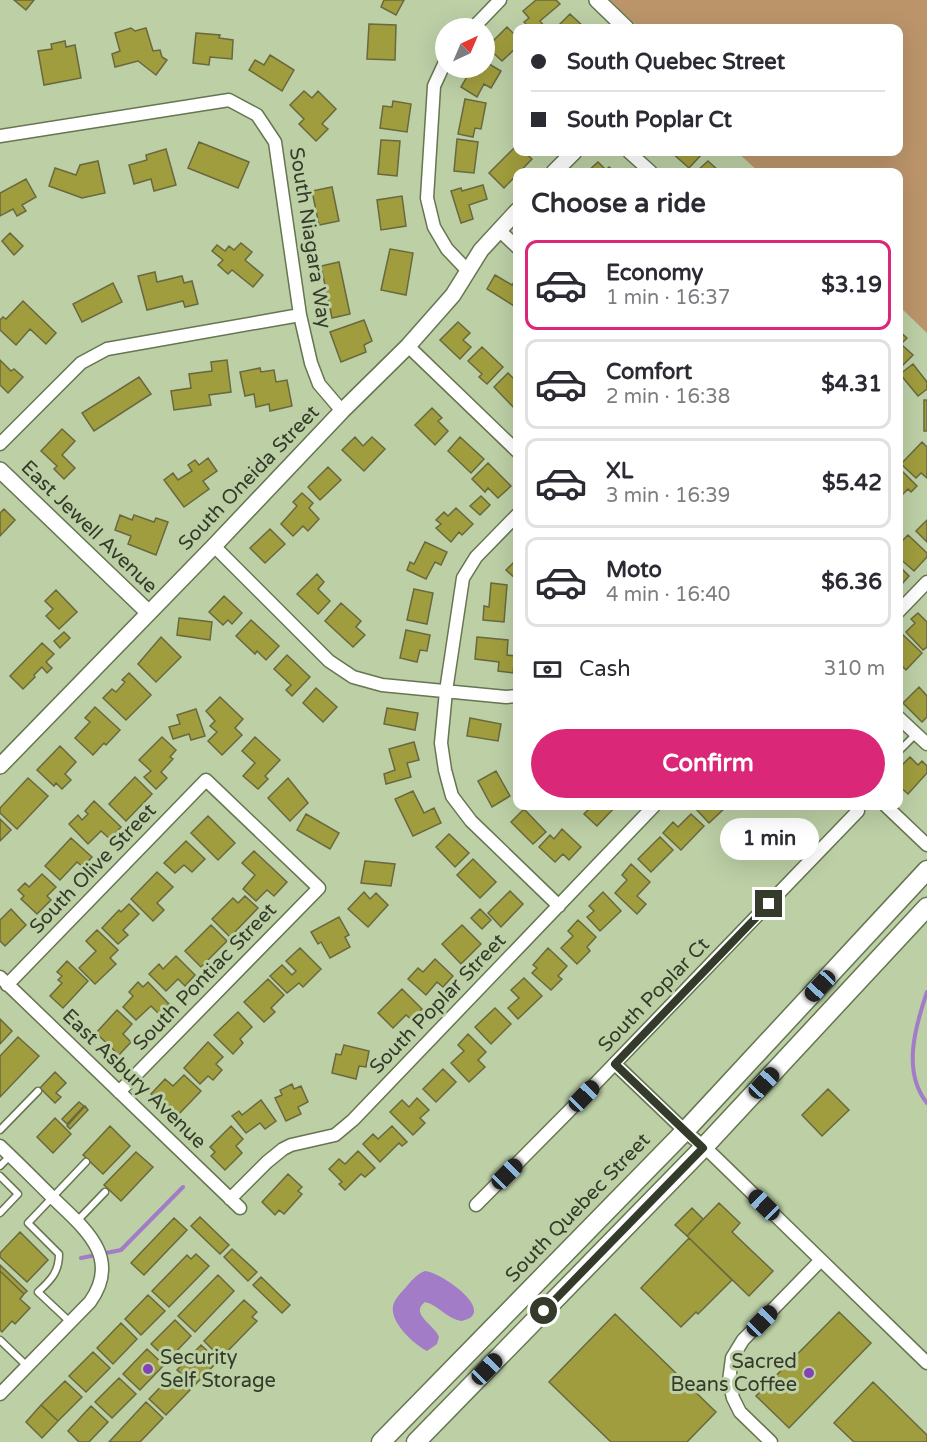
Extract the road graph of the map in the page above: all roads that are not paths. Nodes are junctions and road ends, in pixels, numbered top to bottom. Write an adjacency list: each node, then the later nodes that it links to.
1 (500, 0): 3 (street)
2 (597, 0): 4 (street)
3 (483, 18)
4 (622, 24)
5 (438, 78): 14 (street)
6 (0, 136): 15 (street, South Niagara Way)
7 (570, 156): 9 (street)
8 (633, 156): 10 (street)
9 (558, 168)
10 (647, 168)
11 (513, 215): 12 (street, South Oneida Street)
12 (499, 230): 13 (street); 14 (street, South Oneida Street)
13 (513, 243)
14 (468, 272): 16 (street, South Oneida Street)
15 (300, 315): 17 (street, South Niagara Way); 18 (street)
16 (408, 346): 17 (street, South Oneida Street); 19 (street)
17 (342, 411): 22 (street, South Oneida Street)
18 (0, 444)
19 (513, 447)
20 (0, 470): 25 (street, East Jewell Avenue)
21 (513, 518): 26 (street)
22 (214, 546): 25 (street, South Oneida Street); 26 (street)
23 (927, 582): 24 (street)
24 (903, 607)
25 (149, 613): 32 (street, South Oneida Street)
26 (446, 691): 27 (street); 39 (street)
27 (513, 696)
28 (903, 722): 29 (street)
29 (916, 734): 30 (street); 31 (lane)
30 (927, 744)
31 (903, 747)
32 (0, 766)
33 (650, 810): 39 (street, South Poplar Street)
34 (859, 810): 42 (street, South Poplar Ct)
35 (890, 810): 36 (street)
36 (927, 845)
37 (927, 870): 46 (main road, South Quebec Street)
38 (319, 888): 41 (street, South Olive Street); 44 (street, South Pontiac Street)
39 (559, 906): 55 (street, South Poplar Street)
40 (927, 907): 48 (main road)
41 (4, 981): 44 (street, East Asbury Avenue)
42 (615, 1064): 46 (street); 56 (street, South Poplar Ct)
43 (38, 1091): 45 (lane)
44 (119, 1092): 55 (street, East Asbury Avenue)
45 (0, 1130)
46 (685, 1131): 48 (street); 66 (main road, South Quebec Street)
47 (0, 1146): 49 (street)
48 (703, 1148): 60 (street); 67 (main road)
49 (10, 1156): 51 (lane); 54 (street)
50 (86, 1162): 54 (lane)
51 (0, 1166)
52 (0, 1176): 58 (lane)
53 (105, 1192): 59 (lane)
54 (53, 1197): 59 (street); 61 (lane)
55 (230, 1199): 57 (street, East Asbury Avenue)
56 (476, 1205)
57 (240, 1208)
58 (0, 1213)
59 (77, 1221): 61 (street)
60 (821, 1260): 63 (street); 68 (street)
61 (70, 1322): 64 (street)
62 (0, 1340): 64 (lane)
63 (927, 1363)
64 (28, 1366): 65 (street)
65 (0, 1394)
66 (381, 1442)
67 (416, 1442)
68 (771, 1442)

